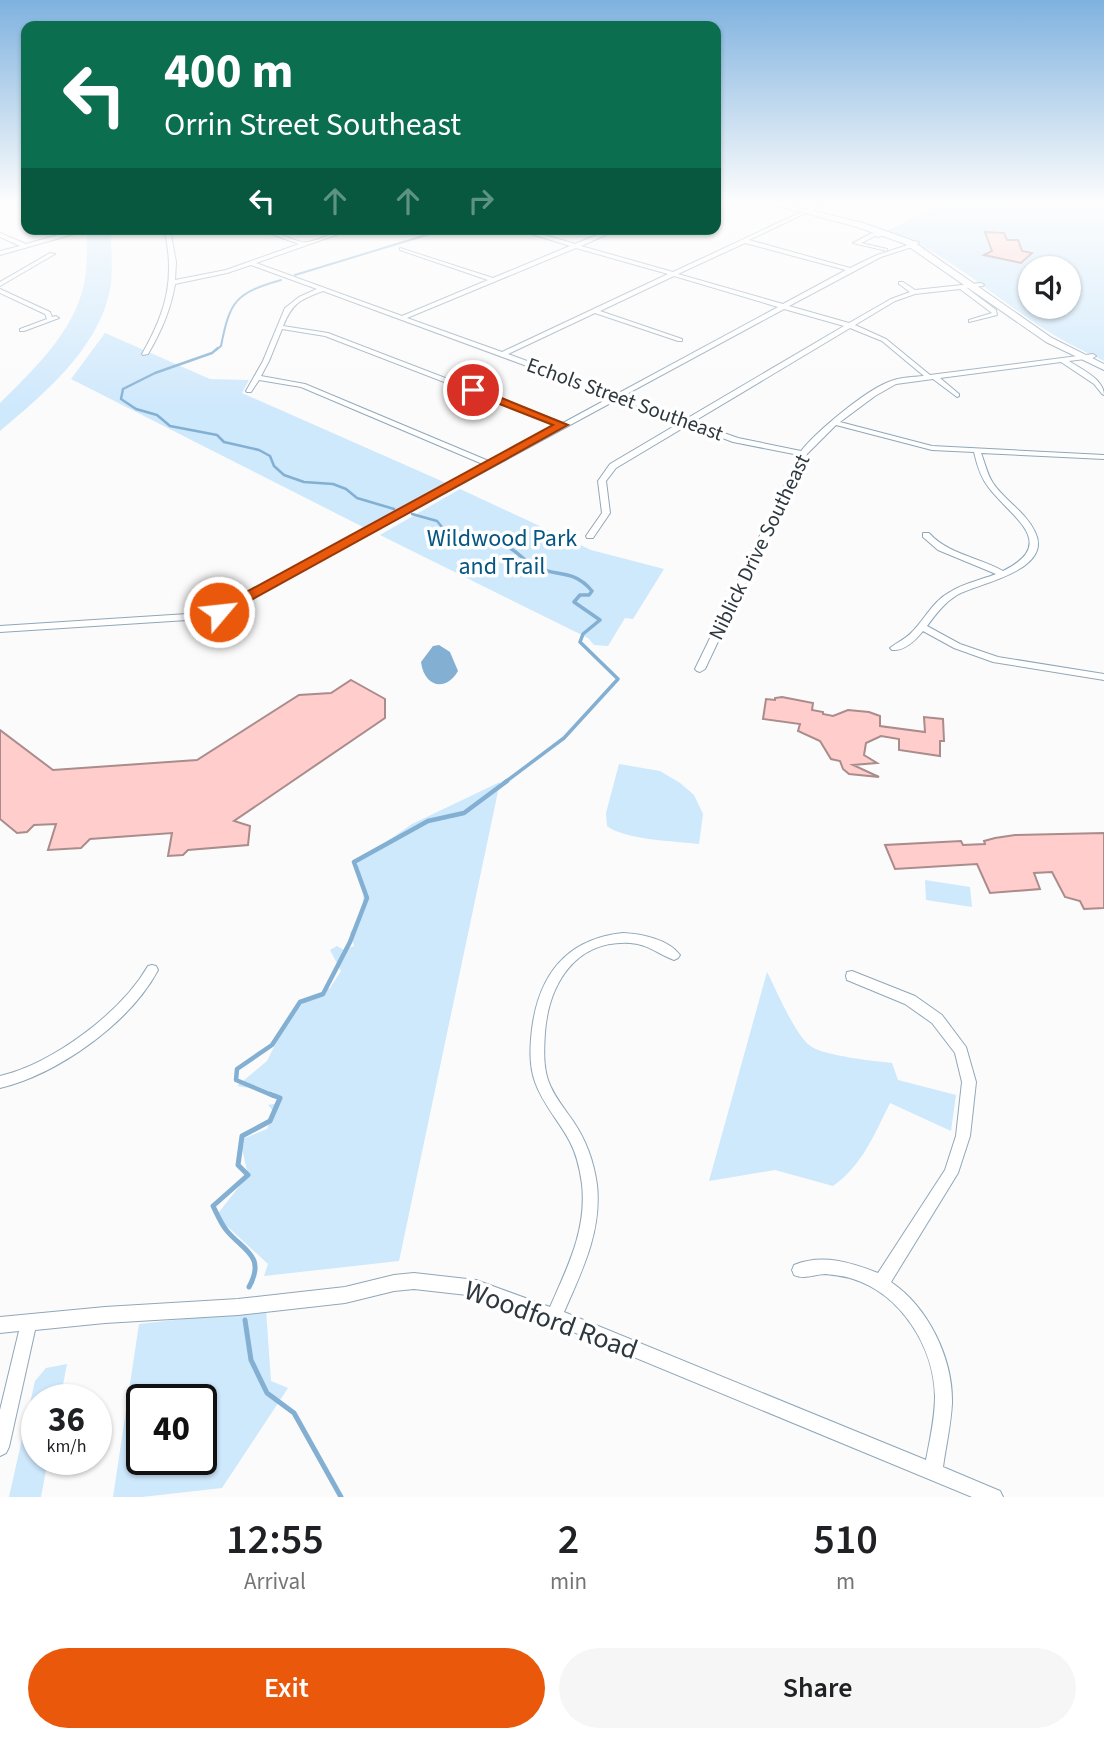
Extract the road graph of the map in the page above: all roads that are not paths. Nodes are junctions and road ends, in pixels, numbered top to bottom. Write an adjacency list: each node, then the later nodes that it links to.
1 (21, 272): 15 (street)
2 (174, 272): 13 (street)
3 (221, 272): 13 (street)
4 (276, 272): 18 (street, Echols Street Southeast)
5 (470, 272): 12 (street)
6 (513, 272): 12 (street)
7 (663, 272): 11 (street)
8 (681, 272): 11 (street)
9 (848, 272): 21 (street)
10 (956, 272): 16 (main road)
11 (674, 275): 21 (street); 22 (street)
12 (494, 280): 23 (street)
13 (174, 282): 29 (street)
14 (901, 283): 20 (street)
15 (0, 284)
16 (976, 285): 17 (street); 31 (main road)
17 (961, 287): 20 (street); 24 (street)
18 (323, 289): 23 (street, Echols Street Southeast); 26 (street)
19 (0, 291): 27 (street)
20 (914, 292): 25 (street)
21 (784, 306): 25 (street); 40 (street)
22 (594, 311): 28 (street); 30 (street)
23 (402, 318): 30 (street, Echols Street Southeast)
24 (971, 321)
25 (850, 326): 35 (street); 41 (street)
26 (280, 327): 36 (street); 43 (street)
27 (22, 330)
28 (680, 340)
29 (145, 354)
30 (503, 354): 40 (street, Echols Street Southeast)
31 (1089, 357): 32 (street, Niblick Drive Southeast); 33 (main road); 34 (main road)
32 (1064, 361): 35 (street, Niblick Drive Southeast); 38 (street)
33 (1104, 361)
34 (1104, 367)
35 (930, 376): 39 (street); 42 (street, Niblick Drive Southeast)
36 (257, 378): 37 (street); 47 (street)
37 (249, 391)
38 (1104, 393)
39 (957, 395)
40 (616, 396): 41 (street, Echols Street Southeast); 43 (street)
41 (688, 421): 45 (street, Echols Street Southeast); 49 (street)
42 (836, 423): 44 (street); 45 (street, Niblick Drive Southeast)
43 (562, 425): 47 (street)
44 (977, 451): 46 (street); 50 (street)
45 (803, 454): 54 (street, Niblick Drive Southeast)
46 (1104, 457)
47 (490, 464): 52 (street)
48 (926, 535): 50 (street)
49 (590, 536)
50 (1002, 574): 51 (street)
51 (922, 627): 53 (street); 55 (street)
52 (0, 629)
53 (895, 649)
54 (702, 665)
55 (1104, 677)
56 (674, 955): 62 (street)
57 (152, 970): 59 (street)
58 (852, 976): 61 (street)
59 (0, 1082)
60 (800, 1270): 61 (street)
61 (881, 1283): 66 (street)
62 (554, 1316): 63 (street, Woodford Road); 66 (street, Woodford Road)
63 (29, 1322): 64 (street, Woodford Road); 65 (street)
64 (0, 1325)
65 (0, 1447)
66 (933, 1472): 67 (street, Woodford Road)
67 (994, 1497)

